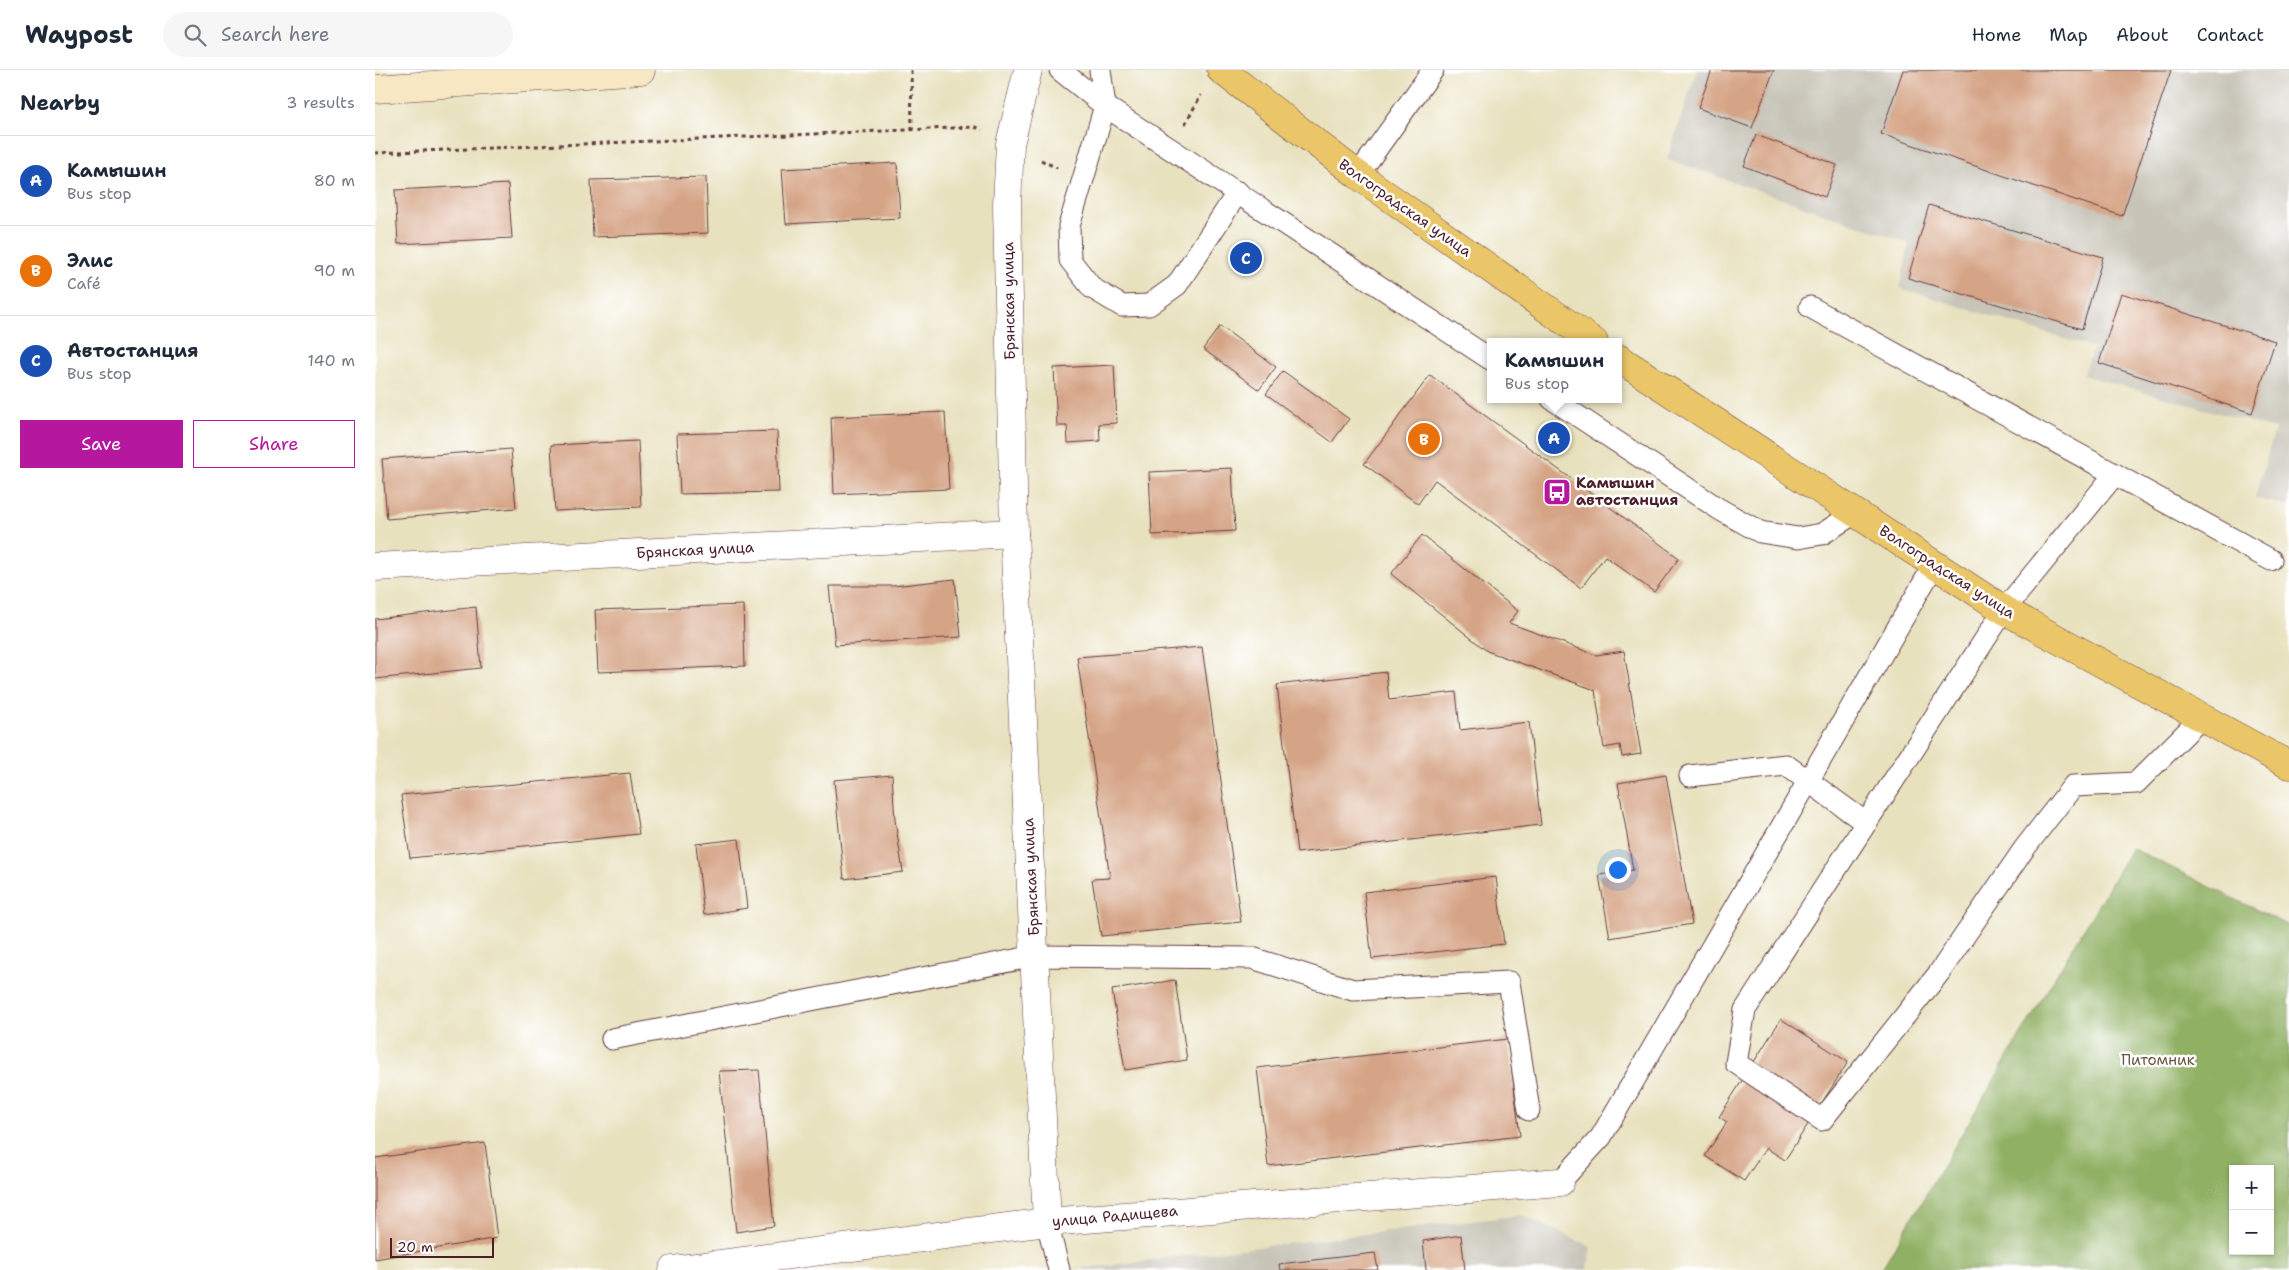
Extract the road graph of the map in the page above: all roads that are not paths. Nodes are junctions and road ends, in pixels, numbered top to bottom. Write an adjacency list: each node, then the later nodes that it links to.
1 (641, 70): 7 (main road)
2 (1028, 70): 18 (street, Брянская улица)
3 (1060, 70): 8 (lane)
4 (1101, 70): 8 (lane)
5 (1221, 70): 9 (main road, Волгоградская улица)
6 (1433, 70): 9 (lane)
7 (375, 89)
8 (1105, 106): 10 (lane); 10 (lane)
9 (1358, 175): 12 (main road, Волгоградская улица)
10 (1238, 192): 13 (lane)
11 (1810, 307): 16 (lane)
12 (1588, 338)
13 (1487, 357)
14 (1622, 361): 17 (main road, Волгоградская улица)
15 (1558, 403): 17 (lane)
16 (2115, 474): 19 (lane); 22 (lane)
17 (1855, 513): 20 (main road, Волгоградская улица)
18 (1014, 533): 21 (street, Брянская улица); 28 (street, Брянская улица)
19 (2271, 560)
20 (1934, 565): 22 (main road, Волгоградская улица); 26 (lane)
21 (375, 567)
22 (2004, 610): 23 (main road, Волгоградская улица); 27 (lane)
23 (2202, 717): 24 (main road, Волгоградская улица); 27 (lane)
24 (2289, 765)
25 (1690, 776): 26 (lane)
26 (1808, 781): 27 (lane); 31 (lane)
27 (1866, 823)
28 (1035, 956): 29 (lane); 30 (lane); 32 (street, Брянская улица)
29 (612, 1039)
30 (1529, 1110)
31 (1560, 1182): 32 (street, улица Радищева)
32 (1047, 1222): 33 (street, улица Радищева); 34 (lane)
33 (673, 1270)
34 (1059, 1270)

